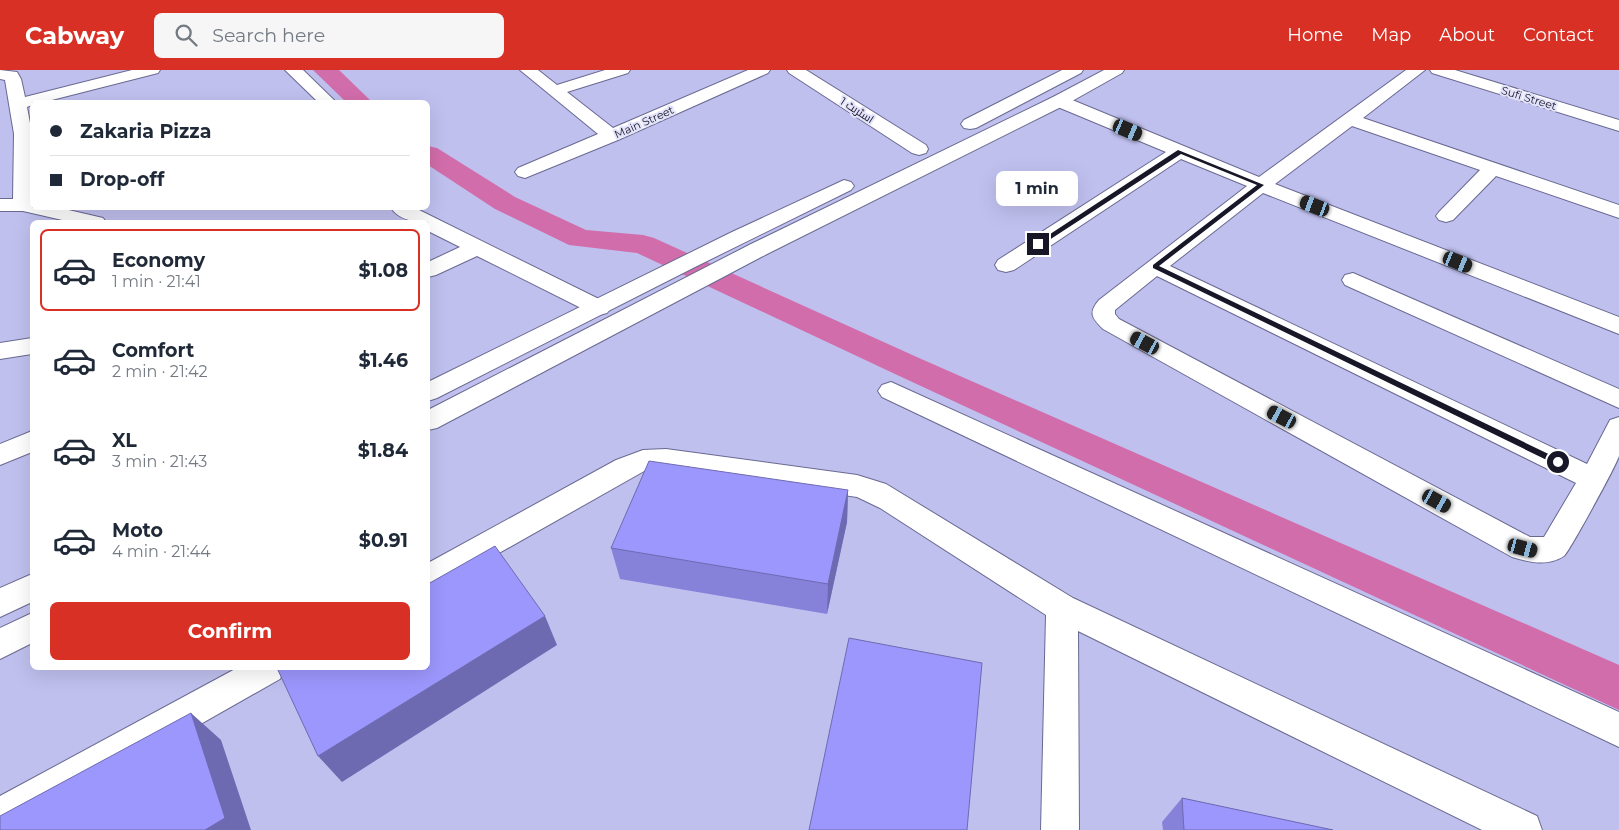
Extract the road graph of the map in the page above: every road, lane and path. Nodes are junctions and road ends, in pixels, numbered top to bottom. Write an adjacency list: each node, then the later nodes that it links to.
1 (152, 70): 16 (street)
2 (293, 70): 13 (street)
3 (528, 70): 12 (street)
4 (622, 70): 12 (street)
5 (762, 70): 21 (street, Main Street)
6 (795, 70): 23 (street, اسٹریٹ 1)
7 (1075, 70): 14 (street)
8 (1116, 70): 15 (street)
9 (1417, 70): 18 (street)
10 (1438, 70): 19 (street, Sufi Street)
11 (0, 74): 16 (street)
12 (554, 91): 21 (street)
13 (325, 100)
14 (1014, 101): 17 (street); 20 (street)
15 (1059, 101): 17 (street); 24 (street)
16 (11, 102): 30 (street)
17 (1039, 111): 44 (street)
18 (1349, 119): 26 (street); 29 (street)
19 (1619, 126)
20 (954, 132)
21 (612, 136): 27 (street, Main Street)
22 (936, 141): 23 (street)
23 (919, 149): 25 (street)
24 (1180, 151): 29 (street); 40 (street)
25 (902, 158)
26 (1493, 168): 34 (street); 35 (street)
27 (525, 172)
28 (858, 179): 44 (street)
29 (1261, 185): 41 (street); 46 (street)
30 (28, 204): 31 (street)
31 (0, 205)
32 (51, 210): 36 (street)
33 (404, 210): 37 (street)
34 (1619, 212)
35 (1446, 216)
36 (88, 220)
37 (422, 220)
38 (430, 225): 39 (street)
39 (476, 248): 42 (street); 45 (street)
40 (1006, 265)
41 (1155, 267): 56 (street); 56 (street)
42 (430, 269)
43 (1353, 280): 51 (street)
44 (637, 301): 45 (street); 52 (street)
45 (599, 308): 49 (street)
46 (1619, 326)
47 (30, 346): 48 (street)
48 (0, 351)
49 (430, 391)
50 (891, 391): 64 (street)
51 (1619, 399)
52 (430, 420)
53 (1619, 427): 56 (street)
54 (30, 443): 55 (street)
55 (0, 455)
56 (1593, 479)
57 (430, 577): 60 (street)
58 (30, 588): 59 (street)
59 (0, 603)
60 (1062, 608): 66 (street); 67 (street)
61 (30, 628): 62 (street)
62 (0, 644)
63 (264, 670): 65 (street)
64 (1619, 730)
65 (0, 817)
66 (1060, 830)
67 (1523, 830)

